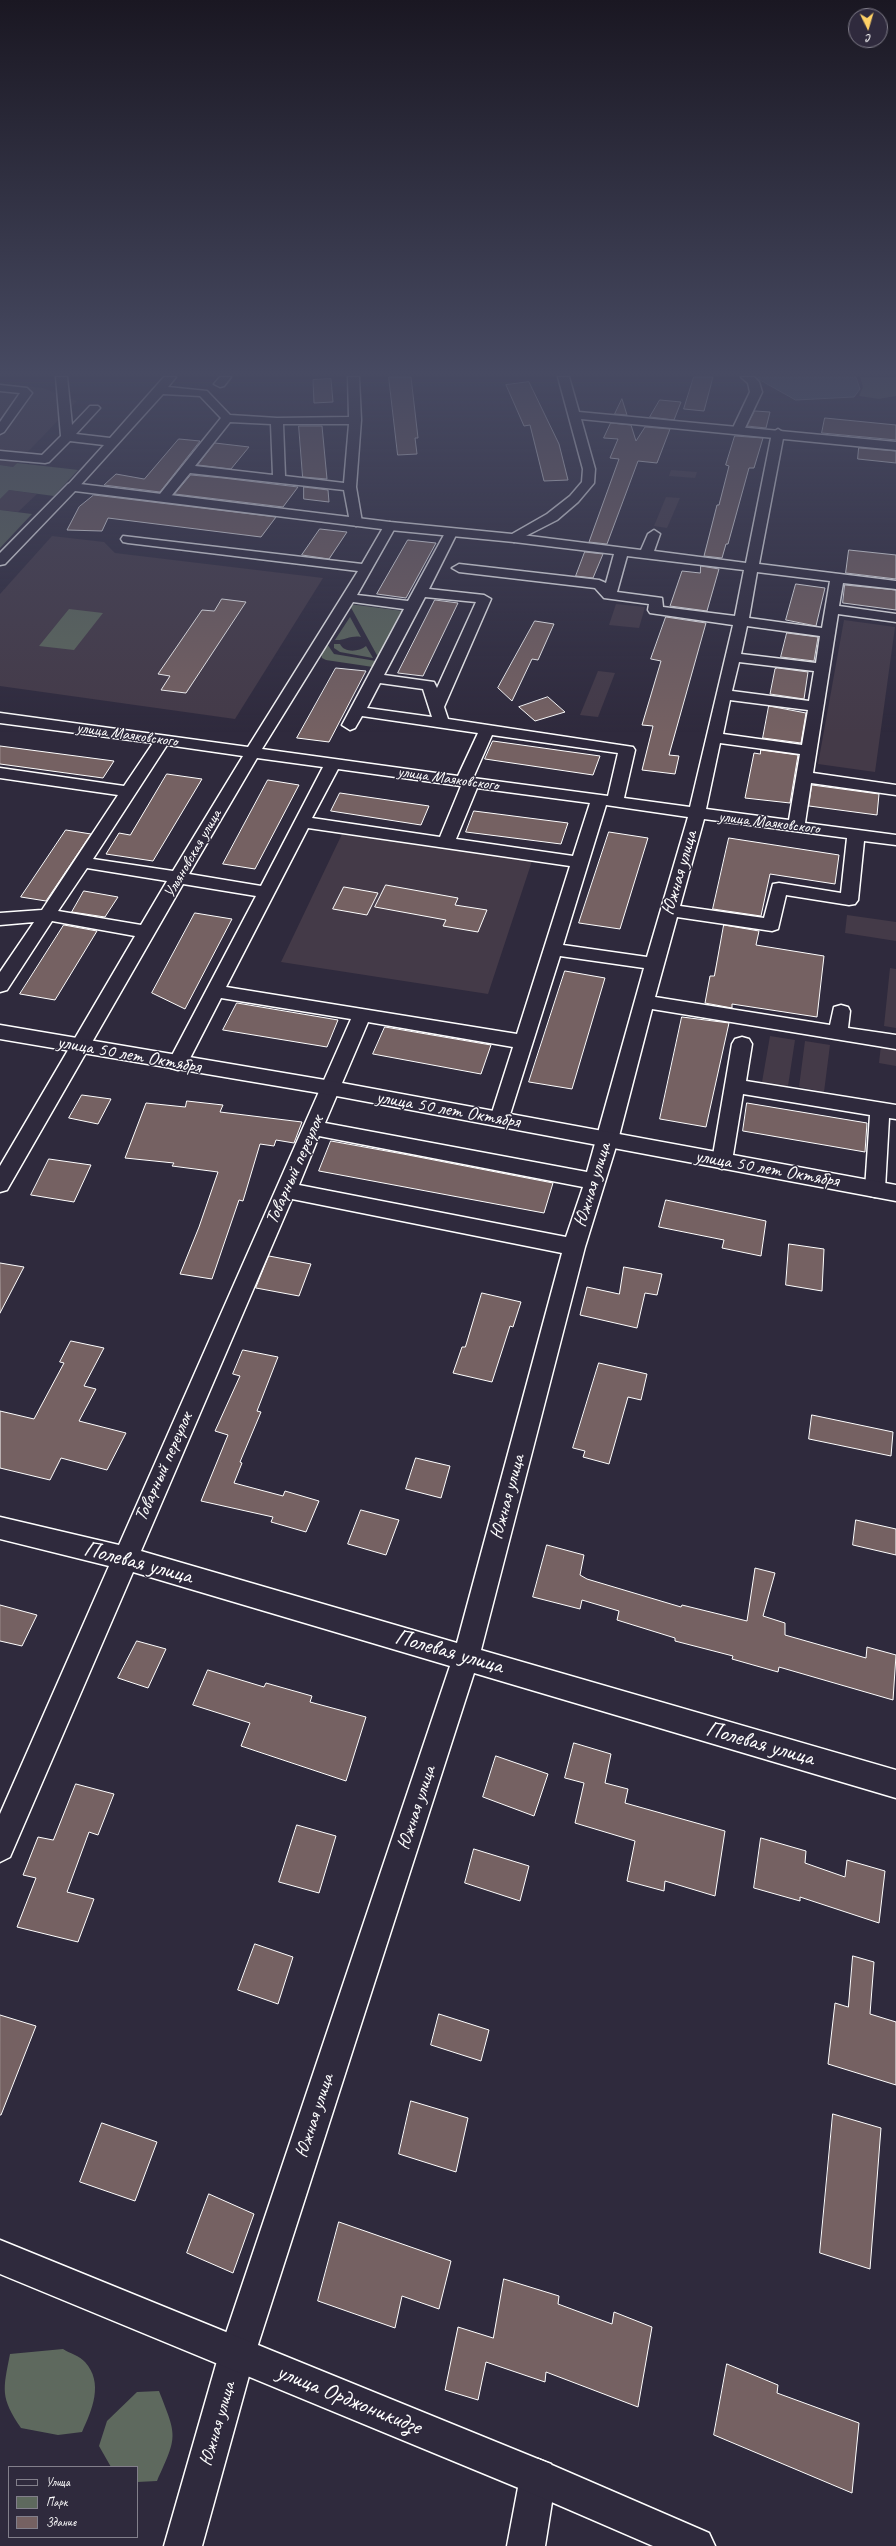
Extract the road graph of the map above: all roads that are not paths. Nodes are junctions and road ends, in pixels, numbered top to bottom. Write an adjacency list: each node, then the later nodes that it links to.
1 (63, 496): 15 (street)
2 (154, 496): 6 (street)
3 (352, 496): 7 (street)
4 (577, 496): 11 (street)
5 (766, 496): 18 (street, Южная улица)
6 (164, 497): 7 (street)
7 (356, 522): 8 (street)
8 (390, 526): 9 (street); 16 (street, Ульяновская улица)
9 (451, 533): 11 (street); 21 (street)
10 (654, 534): 14 (street)
11 (514, 538): 13 (street)
12 (128, 539): 16 (street)
13 (622, 552): 14 (street); 22 (street)
14 (646, 555): 18 (street)
15 (0, 561)
16 (366, 568): 23 (street, Ульяновская улица)
17 (459, 568): 22 (street)
18 (752, 568): 19 (street); 27 (street, Южная улица)
19 (837, 578): 20 (street); 25 (street)
20 (896, 585)
21 (421, 592): 24 (street); 33 (street)
22 (609, 595): 27 (street)
23 (350, 598): 24 (street); 45 (street, Ульяновская улица)
24 (414, 606): 31 (street)
25 (832, 609): 26 (street); 28 (street)
26 (896, 618)
27 (741, 621): 28 (street); 29 (street, Южная улица)
28 (828, 633): 30 (street)
29 (733, 657): 30 (street); 34 (street, Южная улица)
30 (822, 668): 36 (street)
31 (375, 678): 32 (street); 37 (street)
32 (429, 685): 33 (street); 35 (street)
33 (445, 687): 35 (street)
34 (725, 694): 36 (street); 42 (street, Южная улица)
35 (437, 706): 39 (street)
36 (816, 706): 44 (street)
37 (358, 711): 39 (street); 40 (street)
38 (0, 718): 43 (street, улица Маяковского)
39 (442, 722): 41 (street)
40 (350, 725)
41 (487, 729): 49 (street); 52 (street)
42 (715, 738): 44 (street); 53 (street, Южная улица)
43 (163, 740): 45 (street, улица Маяковского); 51 (street)
44 (809, 751): 48 (street)
45 (253, 752): 46 (street, улица Маяковского); 61 (street, Ульяновская улица)
46 (332, 764): 49 (street, улица Маяковского); 54 (street)
47 (0, 773): 51 (street)
48 (804, 777): 50 (street); 55 (street)
49 (467, 782): 52 (street, улица Маяковского); 58 (street)
50 (896, 790)
51 (129, 792): 59 (street)
52 (607, 802): 53 (street, улица Маяковского); 60 (street)
53 (697, 813): 55 (street, улица Маяковского); 63 (street, Южная улица)
54 (303, 822): 58 (street); 62 (street)
55 (796, 826): 56 (street, улица Маяковского)
56 (856, 834): 57 (street, улица Маяковского); 63 (street)
57 (896, 840)
58 (446, 843): 60 (street)
59 (82, 862): 61 (street); 64 (street)
60 (580, 862): 67 (street)
61 (180, 876): 62 (street); 66 (street, Ульяновская улица)
62 (267, 892): 70 (street)
63 (670, 910): 68 (street, Южная улица)
64 (47, 915): 65 (street); 66 (street); 69 (street)
65 (0, 919)
66 (147, 932): 79 (street, Ульяновская улица)
67 (554, 949): 68 (street); 76 (street)
68 (654, 964): 71 (street, Южная улица)
69 (0, 986)
70 (215, 991): 73 (street); 80 (street)
71 (646, 1002): 75 (street); 86 (street, Южная улица)
72 (841, 1011): 75 (street)
73 (362, 1015): 76 (street); 82 (street, Товарный переулок)
74 (0, 1032): 79 (street, улица 50 лет Октября)
75 (838, 1032): 77 (street)
76 (525, 1042): 84 (street)
77 (896, 1042)
78 (742, 1044): 81 (street)
79 (80, 1046): 80 (street, улица 50 лет Октября); 89 (street, Ульяновская улица)
80 (178, 1063): 82 (street, улица 50 лет Октября)
81 (735, 1086): 83 (street); 87 (street)
82 (331, 1088): 84 (street, улица 50 лет Октября); 85 (street, Товарный переулок)
83 (888, 1111): 90 (street)
84 (500, 1119): 86 (street, улица 50 лет Октября)
85 (314, 1128): 88 (street); 91 (street, Товарный переулок)
86 (608, 1140): 87 (street, улица 50 лет Октября); 88 (street, Южная улица)
87 (722, 1161): 90 (street, улица 50 лет Октября)
88 (594, 1181): 93 (street, Южная улица)
89 (0, 1184)
90 (875, 1189): 92 (street, улица 50 лет Октября)
91 (286, 1190): 93 (street); 95 (street, Товарный переулок)
92 (896, 1193)
93 (574, 1247): 96 (street, Южная улица)
94 (0, 1528): 95 (street, Полевая улица)
95 (124, 1558): 96 (street, Полевая улица); 98 (street, Товарный переулок)
96 (466, 1657): 97 (street, Полевая улица); 100 (street, Южная улица)
97 (896, 1784)
98 (0, 1847)
99 (0, 2257): 100 (street, улица Орджоникидзе)
100 (237, 2354): 101 (street, улица Орджоникидзе); 102 (street, Южная улица)
101 (538, 2477): 103 (street); 104 (street, улица Орджоникидзе)
102 (183, 2546)
103 (526, 2546)
104 (696, 2546)

